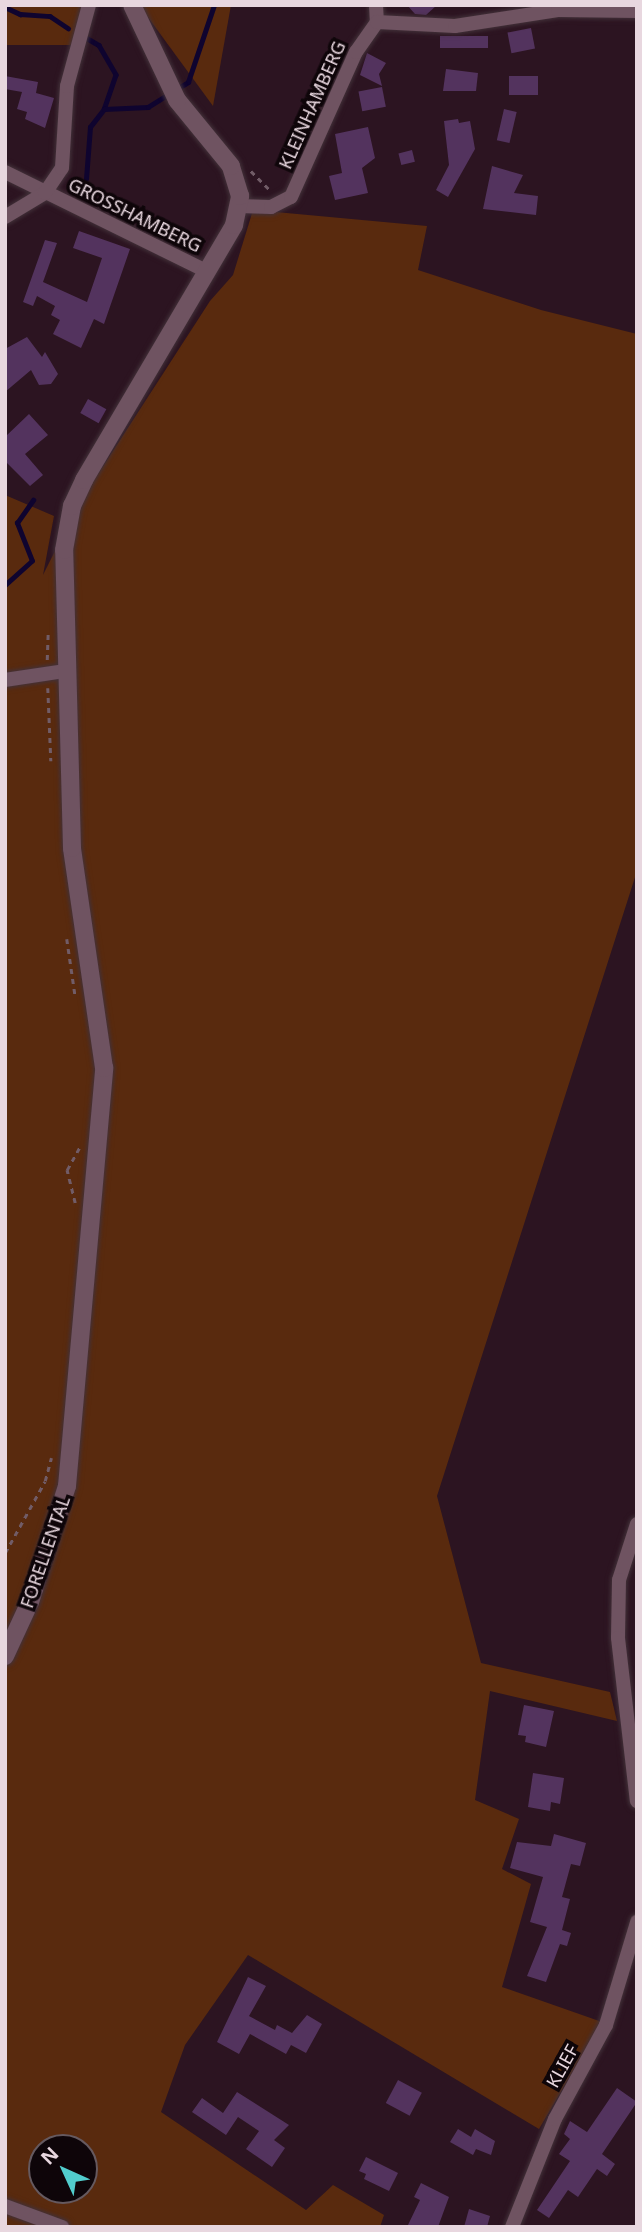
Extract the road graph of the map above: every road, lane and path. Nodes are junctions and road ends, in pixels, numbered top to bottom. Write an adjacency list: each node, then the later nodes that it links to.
1 (89, 5): 8 (street, GROSSHAMBERG)
2 (132, 5): 10 (street)
3 (376, 5): 5 (street)
4 (637, 11): 5 (street)
5 (377, 22): 9 (street, KLEINHAMBERG)
6 (243, 164): 9 (path)
7 (5, 172): 8 (street, GROSSHAMBERG)
8 (45, 193): 11 (street, GROSSHAMBERG); 12 (street, GROSSHAMBERG)
9 (283, 203): 10 (street)
10 (239, 206): 12 (street, FORELLENTAL)
11 (5, 217)
12 (208, 272): 13 (street, FORELLENTAL)
13 (65, 671): 14 (street); 18 (street, FORELLENTAL)
14 (5, 680)
15 (54, 1450): 17 (path)
16 (637, 1524): 19 (street)
17 (5, 1553)
18 (5, 1656)
19 (637, 1801)
20 (637, 1922): 23 (street, KLIEF)
21 (5, 2206): 22 (street)
22 (62, 2227)
23 (512, 2227)

